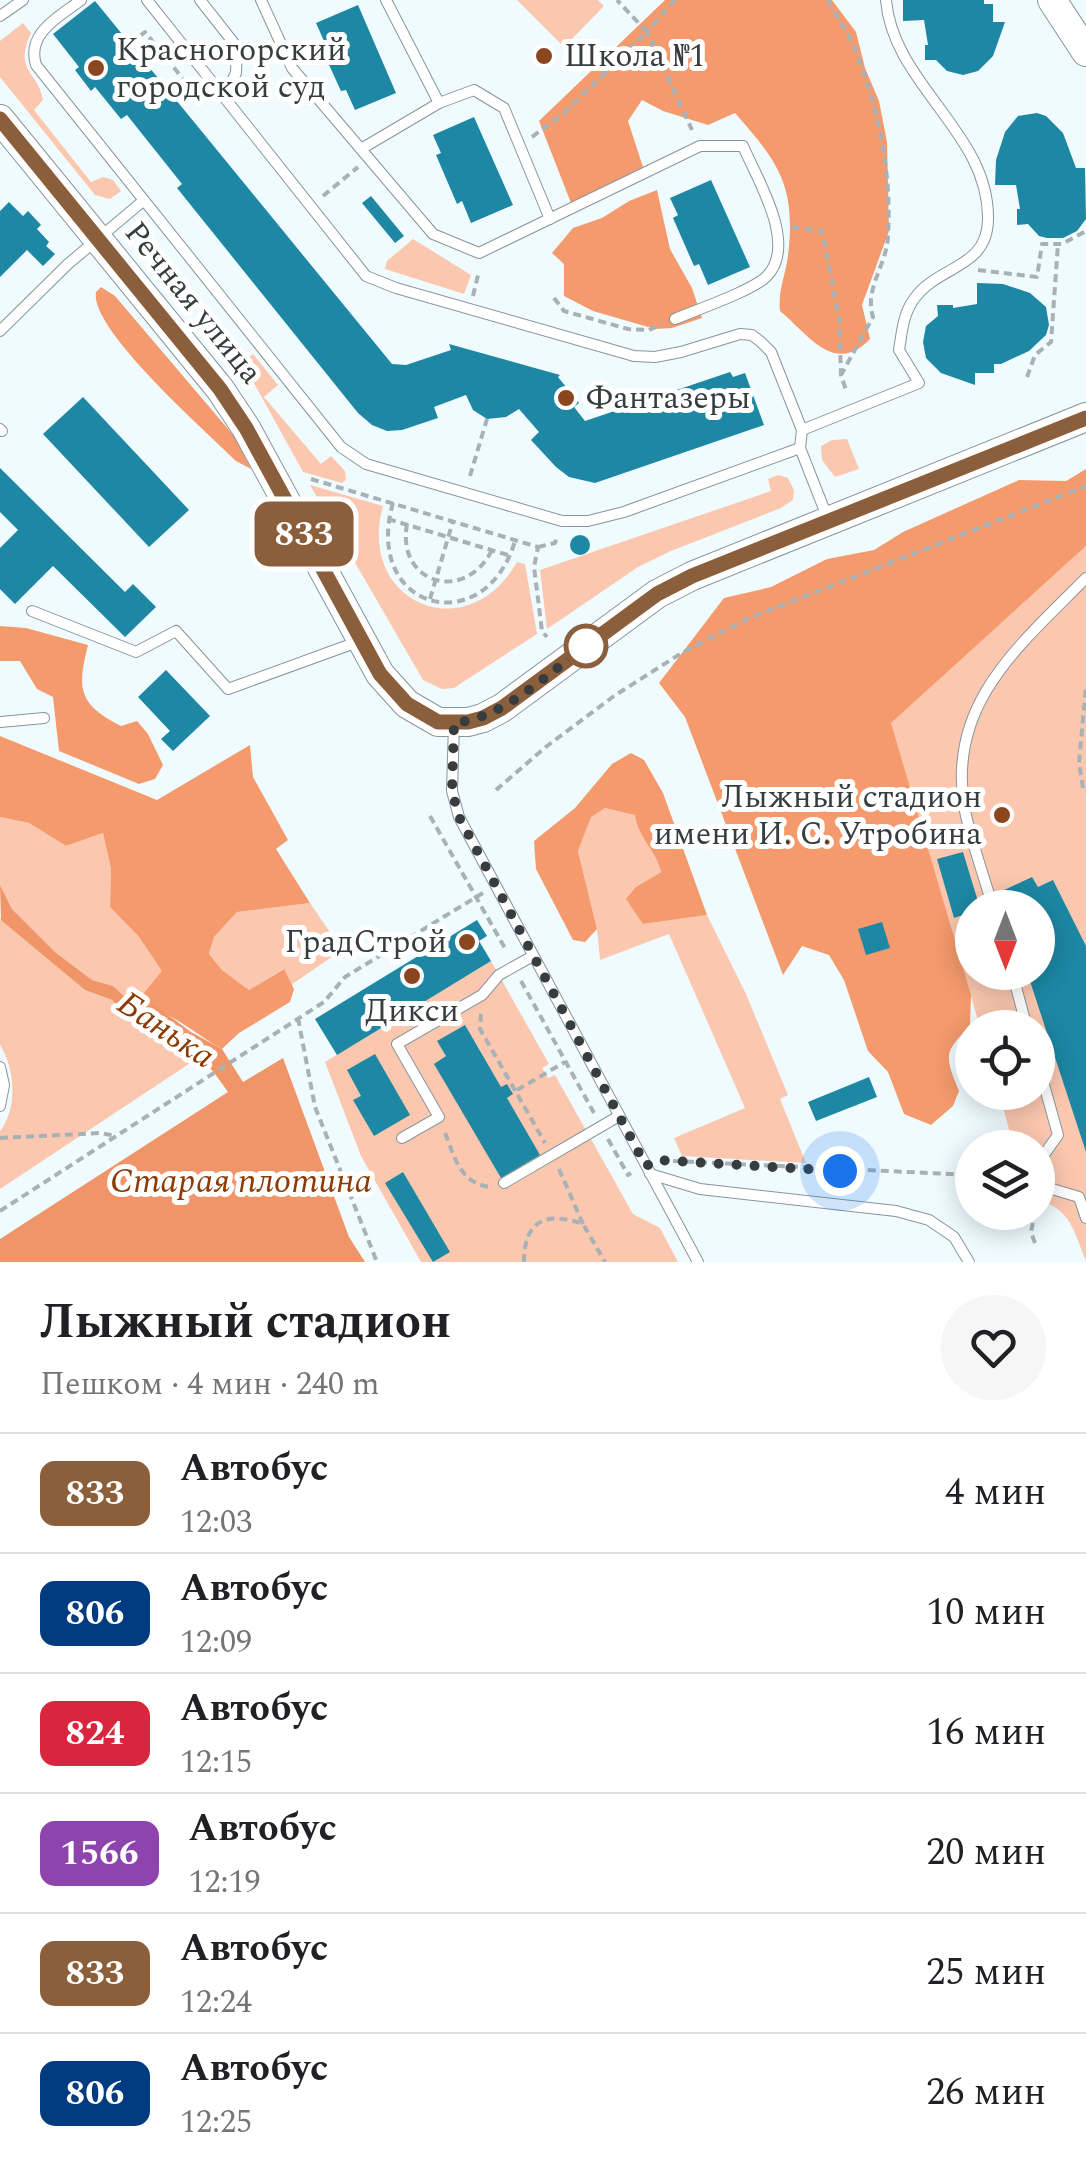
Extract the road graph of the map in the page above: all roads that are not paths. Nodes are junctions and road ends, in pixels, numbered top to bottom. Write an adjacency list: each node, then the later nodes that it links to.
1 (23, 0): 9 (lane)
2 (81, 0): 15 (lane)
3 (147, 0): 11 (lane)
4 (200, 0): 11 (lane)
5 (386, 0): 12 (lane)
6 (886, 0): 21 (lane)
7 (1052, 0): 10 (main road)
8 (265, 2): 14 (lane)
9 (0, 16)
10 (1086, 52)
11 (224, 97): 21 (lane)
12 (439, 103): 14 (lane); 16 (lane)
13 (0, 119): 17 (main road, Речная улица)
14 (365, 153): 16 (lane)
15 (143, 201): 17 (lane); 22 (lane)
16 (550, 219): 18 (lane)
17 (97, 239): 19 (lane); 26 (main road, Речная улица)
18 (676, 319)
19 (0, 330)
20 (1086, 418): 23 (main road)
21 (802, 430): 22 (lane)
22 (800, 448): 23 (lane)
23 (828, 519): 29 (main road)
24 (1086, 578): 30 (lane)
25 (32, 612): 26 (lane)
26 (361, 640): 29 (main road, Речная улица)
27 (44, 718): 28 (lane)
28 (0, 722)
29 (454, 723): 31 (lane)
30 (988, 890)
31 (532, 957): 35 (lane); 36 (lane)
32 (0, 1067): 33 (lane)
33 (0, 1106)
34 (1051, 1110): 37 (lane)
35 (619, 1116): 38 (lane); 39 (lane)
36 (402, 1138)
37 (1055, 1139)
38 (648, 1170): 42 (lane); 43 (lane)
39 (504, 1183)
40 (1055, 1190): 41 (lane)
41 (1086, 1218)
42 (698, 1262)
43 (970, 1262)

